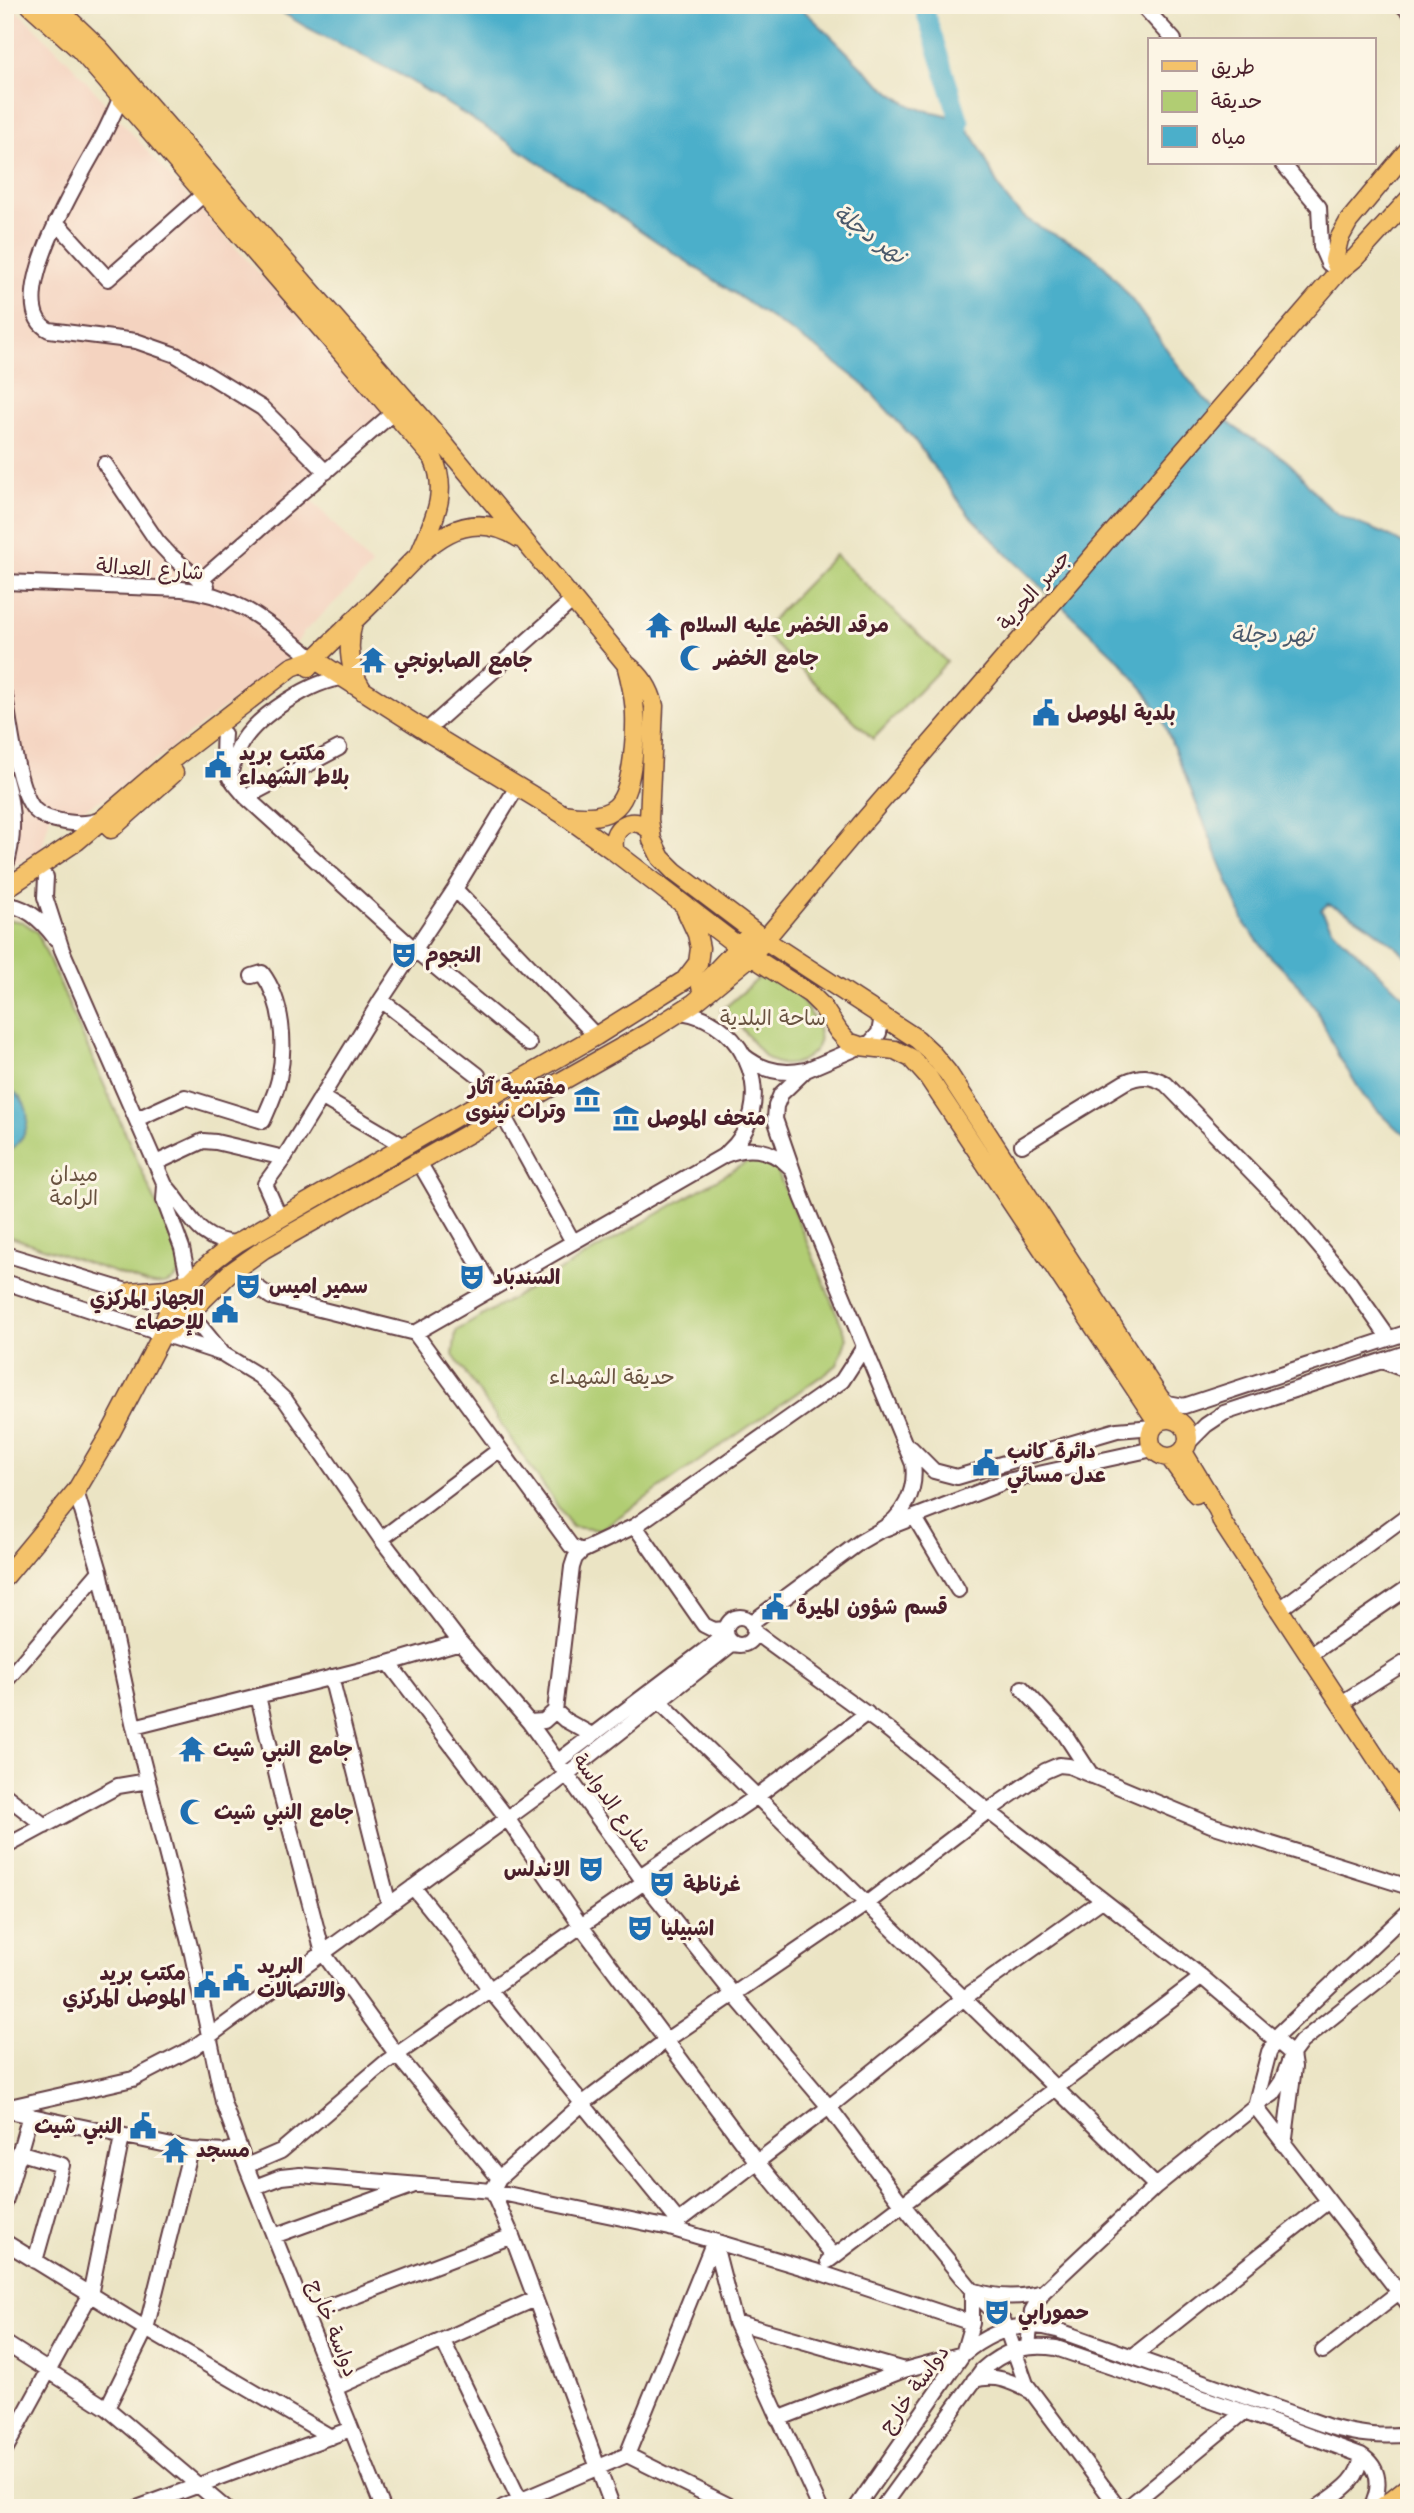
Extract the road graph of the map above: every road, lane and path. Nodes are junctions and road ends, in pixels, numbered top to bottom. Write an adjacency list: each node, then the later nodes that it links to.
1 (30, 5): 7 (main road)
2 (54, 5): 15 (main road)
3 (1142, 5): 6 (street)
4 (1402, 5): 5 (street)
5 (1409, 11)
6 (1172, 38)
7 (121, 97): 10 (main road); 12 (street)
8 (1409, 149): 13 (main road)
9 (1283, 164): 13 (street)
10 (205, 192): 12 (street); 14 (main road)
11 (1409, 199): 13 (main road, جسر الحرية)
12 (56, 222): 17 (street)
13 (1339, 271): 47 (main road, جسر الحرية)
14 (394, 412): 15 (main road); 17 (street)
15 (429, 439): 18 (main road); 19 (main road)
16 (105, 464): 20 (street)
17 (326, 472): 20 (street)
18 (525, 541): 19 (main road); 23 (main road)
19 (421, 551): 24 (main road)
20 (201, 580): 22 (street)
21 (5, 582): 22 (street, شارع العدالة)
22 (220, 596): 25 (street, شارع العدالة)
23 (573, 600): 26 (main road); 30 (street)
24 (353, 621): 25 (main road); 28 (main road)
25 (314, 659): 27 (main road); 31 (main road); 38 (main road)
26 (626, 664): 37 (main road); 39 (main road)
27 (344, 678): 28 (main road); 33 (street)
28 (363, 691): 30 (main road)
29 (5, 696): 38 (street)
30 (426, 731): 35 (main road)
31 (224, 734): 33 (street); 42 (main road)
32 (339, 748): 36 (street)
33 (230, 778): 36 (street)
34 (5, 779): 41 (street)
35 (517, 787): 37 (main road); 43 (street)
36 (246, 797): 49 (street)
37 (561, 813): 40 (main road)
38 (109, 815): 44 (main road)
39 (650, 830): 40 (main road); 47 (main road)
40 (615, 852): 46 (main road)
41 (5, 869)
42 (46, 877): 45 (main road); 48 (street)
43 (455, 889): 49 (street); 55 (street)
44 (5, 890)
45 (5, 903): 48 (street)
46 (684, 906): 50 (main road); 55 (main road)
47 (759, 936): 50 (main road, جسر الحرية); 54 (main road)
48 (62, 950): 63 (street)
49 (415, 950): 52 (street); 56 (street)
50 (745, 951): 53 (main road, جسر الحرية); 57 (main road)
51 (252, 976): 63 (street)
52 (381, 1000): 60 (street); 61 (street)
53 (688, 1007): 58 (street); 62 (main road)
54 (882, 1016): 57 (street); 93 (main road)
55 (596, 1036): 65 (main road)
56 (529, 1044)
57 (860, 1046): 59 (street); 94 (main road)
58 (742, 1054): 59 (street); 66 (street)
59 (806, 1070): 70 (street)
60 (478, 1075)
61 (321, 1097): 65 (street); 67 (street)
62 (503, 1115): 68 (main road); 73 (street)
63 (137, 1119): 69 (street)
64 (1022, 1145): 85 (street)
65 (404, 1146): 72 (main road)
66 (725, 1155): 70 (street); 73 (street)
67 (284, 1158): 69 (street); 72 (street)
68 (419, 1162): 79 (street); 81 (main road)
69 (156, 1163): 71 (street)
70 (792, 1169): 86 (street)
71 (166, 1185): 74 (street); 77 (street)
72 (281, 1218): 74 (main road)
73 (573, 1242): 79 (street)
74 (237, 1243): 77 (main road)
75 (5, 1254): 80 (street)
76 (5, 1282): 84 (street, شارع الدواسة)
77 (189, 1283): 80 (main road); 81 (main road)
78 (254, 1285): 83 (street)
79 (492, 1288): 83 (street)
80 (130, 1292): 81 (street)
81 (179, 1312): 84 (main road); 88 (street, شارع الدواسة)
82 (1409, 1332): 85 (street)
83 (415, 1333): 97 (street)
84 (162, 1335): 88 (street, شارع الدواسة); 99 (main road)
85 (1388, 1337): 91 (street)
86 (864, 1347): 95 (street); 102 (street)
87 (1409, 1352): 89 (street)
88 (223, 1354): 104 (street, شارع الدواسة)
89 (1381, 1361): 90 (street); 92 (street)
90 (1409, 1371)
91 (1275, 1376): 92 (street); 93 (street)
92 (1281, 1393): 98 (street)
93 (1158, 1395): 94 (main road)
94 (1162, 1423): 95 (street); 96 (main road); 98 (main road)
95 (905, 1441): 103 (street)
96 (1153, 1449): 98 (main road); 101 (street)
97 (499, 1450): 104 (street); 105 (street)
98 (1180, 1451): 110 (main road)
99 (76, 1491): 106 (street, دواسة خارج); 107 (main road)
100 (1409, 1514): 110 (street)
101 (915, 1518): 103 (street); 109 (street)
102 (635, 1526): 105 (street); 112 (street)
103 (879, 1531): 111 (street)
104 (381, 1539): 113 (street, شارع الدواسة)
105 (582, 1551): 123 (street)
106 (100, 1571): 118 (street); 126 (street, دواسة خارج)
107 (7, 1573)
108 (1409, 1587): 114 (street)
109 (958, 1591)
110 (1280, 1609): 114 (main road)
111 (753, 1628): 112 (street); 112 (street); 124 (street)
112 (728, 1635): 121 (street); 127 (street)
113 (460, 1642): 116 (street); 125 (street, شارع الدواسة)
114 (1310, 1655): 122 (main road)
115 (1409, 1660): 122 (street)
116 (389, 1662): 117 (street); 136 (street)
117 (331, 1677): 120 (street); 144 (street)
118 (5, 1682)
119 (1022, 1688): 130 (street)
120 (258, 1696): 126 (street); 147 (street)
121 (659, 1701): 129 (street); 133 (street)
122 (1340, 1704): 134 (main road)
123 (555, 1711): 125 (street); 127 (street)
124 (867, 1713): 133 (street); 135 (street)
125 (529, 1722): 128 (street, شارع الدواسة)
126 (134, 1727): 131 (street, دواسة خارج)
127 (592, 1735): 128 (street)
128 (557, 1762): 129 (street, شارع الدواسة)
129 (566, 1775): 136 (street); 139 (street, شارع الدواسة)
130 (1092, 1776): 135 (street); 141 (street)
131 (148, 1781): 137 (street); 153 (street, دواسة خارج)
132 (5, 1795): 137 (street)
133 (756, 1797): 139 (street); 143 (street)
134 (1407, 1800)
135 (988, 1811): 142 (street); 143 (street)
136 (507, 1818): 140 (street); 146 (street)
137 (45, 1826): 138 (street)
138 (5, 1847)
139 (642, 1879): 146 (street); 151 (street, شارع الدواسة)
140 (413, 1887): 144 (street); 150 (street)
141 (1409, 1887)
142 (1102, 1900): 149 (street); 152 (street)
143 (866, 1904): 151 (street); 152 (street)
144 (389, 1905): 147 (street)
145 (1409, 1911): 155 (street)
146 (581, 1926): 150 (street); 154 (street)
147 (323, 1953): 153 (street); 157 (street)
148 (1409, 1956): 156 (street)
149 (1202, 1977): 155 (street); 158 (street)
150 (490, 1990): 157 (street); 159 (street)
151 (733, 1994): 154 (street); 161 (street, شارع الدواسة)
152 (964, 1998): 158 (street); 161 (street)
153 (210, 2035): 162 (street); 166 (street, دواسة خارج)
154 (668, 2039): 159 (street); 169 (street)
155 (1276, 2039): 156 (street); 160 (street)
156 (1292, 2054): 160 (street); 165 (street)
157 (397, 2055): 170 (street); 171 (street)
158 (1055, 2089): 173 (street); 177 (street)
159 (582, 2104): 171 (street); 178 (street)
160 (1255, 2106): 165 (street); 173 (street)
161 (829, 2107): 169 (street); 177 (street, شارع الدواسة)
162 (5, 2109): 163 (street)
163 (30, 2115): 164 (street); 168 (street)
164 (122, 2137): 167 (street); 189 (street)
165 (1284, 2145): 175 (street)
166 (239, 2147): 167 (street); 170 (street, دواسة خارج)
167 (191, 2150): 196 (street)
168 (18, 2152): 176 (street); 184 (street)
169 (757, 2162): 178 (street); 183 (street)
170 (246, 2164): 174 (street, دواسة خارج)
171 (495, 2184): 172 (street); 178 (street); 180 (street)
172 (417, 2185): 174 (street); 179 (street)
173 (1156, 2186): 187 (street)
174 (255, 2187): 179 (street, دواسة خارج)
175 (1327, 2202): 188 (street); 203 (street)
176 (5, 2203)
177 (902, 2204): 183 (street); 186 (street, شارع الدواسة)
178 (674, 2225): 181 (street)
179 (274, 2236): 192 (street, دواسة خارج)
180 (512, 2236): 190 (street); 192 (street)
181 (714, 2241): 185 (street); 193 (street); 216 (street)
182 (5, 2242): 184 (street)
183 (834, 2256): 185 (street)
184 (35, 2261): 189 (street)
185 (818, 2272): 194 (street)
186 (972, 2290): 187 (street); 194 (street); 197 (street, شارع الدواسة)
187 (1043, 2292): 195 (street)
188 (1399, 2292): 191 (street); 201 (street)
189 (90, 2295): 196 (street); 204 (street)
190 (535, 2299): 198 (street); 218 (street)
191 (1409, 2305)
192 (306, 2315): 207 (street, دواسة خارج)
193 (735, 2322): 205 (street); 211 (street)
194 (972, 2323): 202 (street)
195 (1029, 2326): 197 (street, دواسة خارج); 200 (street); 203 (street, دواسة خارج)
196 (145, 2329): 209 (street); 214 (street)
197 (1008, 2329): 200 (street, شارع الدواسة); 202 (street, دواسة خارج)
198 (443, 2341): 207 (street); 221 (street)
199 (5, 2343): 204 (street)
200 (1021, 2348): 206 (street, دواسة خارج); 208 (street, شارع الدواسة); 210 (street)
201 (1323, 2351)
202 (963, 2354): 205 (street); 229 (street, دواسة خارج)
203 (1132, 2357): 213 (street, دواسة خارج)
204 (50, 2370): 209 (street); 215 (street)
205 (904, 2370): 211 (street)
206 (974, 2380): 208 (street); 230 (street, دواسة خارج)
207 (335, 2388): 212 (street, دواسة خارج)
208 (1031, 2392): 231 (street)
209 (107, 2409): 219 (street)
210 (1244, 2412): 217 (street); 232 (street)
211 (778, 2419): 228 (street)
212 (351, 2428): 214 (street); 224 (street, دواسة خارج)
213 (1409, 2434)
214 (331, 2437): 219 (street)
215 (5, 2450)
216 (627, 2455): 218 (street); 227 (street)
217 (1361, 2455): 233 (street); 234 (street)
218 (597, 2468): 221 (street); 226 (street)
219 (199, 2485): 222 (street); 223 (street)
220 (1409, 2486): 235 (main road)
221 (520, 2501): 225 (street)
222 (137, 2508)
223 (225, 2508)
224 (383, 2508)
225 (503, 2508)
226 (613, 2508)
227 (734, 2508)
228 (820, 2508)
229 (856, 2508)
230 (882, 2508)
231 (1119, 2508)
232 (1127, 2508)
233 (1318, 2508)
234 (1371, 2508)
235 (1381, 2508)

